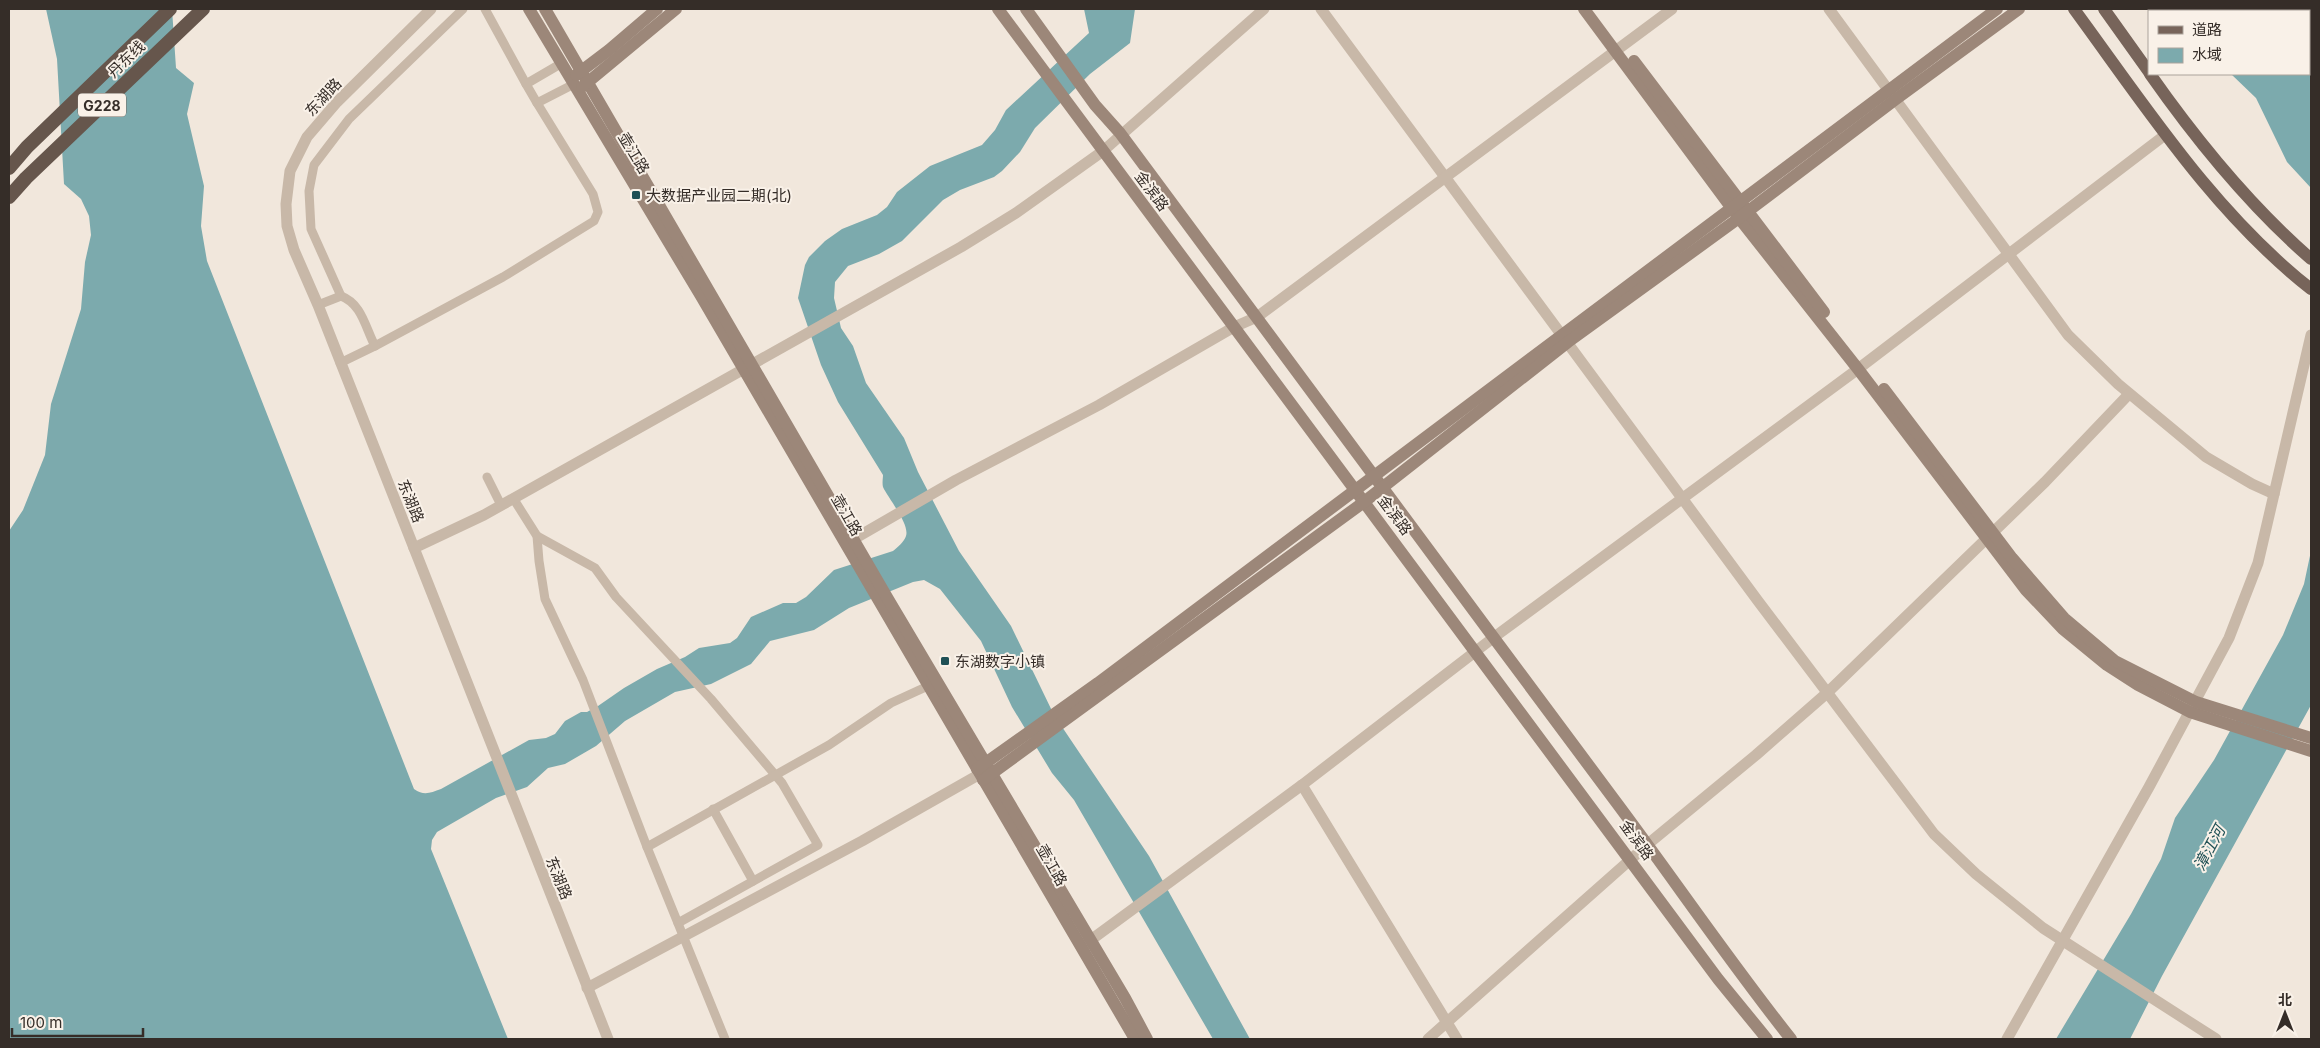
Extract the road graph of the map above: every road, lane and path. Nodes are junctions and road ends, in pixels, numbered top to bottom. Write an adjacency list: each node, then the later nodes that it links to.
1 (170, 9): 34 (highway, 丹东线 / G228)
2 (203, 9): 36 (highway, 丹东线 / G228)
3 (430, 9): 42 (street, 东湖路)
4 (463, 9): 41 (street)
5 (485, 9): 27 (street)
6 (529, 9): 23 (main road, 壶江路)
7 (546, 9): 24 (main road, 壶江路)
8 (657, 9): 24 (main road)
9 (676, 9): 28 (main road)
10 (998, 9): 33 (main road, 金滨路)
11 (1026, 9): 31 (main road, 金滨路)
12 (1264, 9): 31 (street)
13 (1321, 9): 35 (street)
14 (1584, 9): 22 (main road)
15 (1595, 9): 22 (main road)
16 (1672, 9): 22 (street)
17 (1829, 9): 29 (street)
18 (1997, 9): 29 (main road)
19 (2019, 9): 29 (main road)
20 (2074, 9): 32 (main road)
21 (2104, 9): 25 (main road)
22 (1619, 48): 35 (street); 37 (main road)
23 (562, 63): 27 (street); 28 (main road, 壶江路)
24 (582, 70): 28 (main road, 壶江路)
25 (2148, 72)
26 (2150, 75): 39 (main road)
27 (526, 84): 30 (street)
28 (578, 84): 30 (street); 49 (main road, 壶江路)
29 (1893, 95): 37 (main road); 38 (street)
30 (537, 103): 47 (street)
31 (1120, 133): 33 (street); 43 (main road, 金滨路)
32 (2165, 135): 38 (street); 40 (main road)
33 (1103, 151): 44 (main road, 金滨路); 49 (street)
34 (9, 168)
35 (1446, 178): 43 (street); 46 (street)
36 (9, 197)
37 (1740, 210): 46 (main road); 50 (main road)
38 (2009, 253): 50 (street); 51 (street)
39 (2311, 259)
40 (2311, 290)
41 (341, 296): 42 (street); 47 (street)
42 (318, 305): 48 (street, 东湖路)
43 (1257, 317): 44 (street); 53 (main road, 金滨路)
44 (1234, 326): 55 (main road, 金滨路); 63 (street)
45 (2311, 335): 56 (street)
46 (1565, 339): 53 (main road); 54 (main road); 58 (street)
47 (375, 346): 48 (street)
48 (340, 363): 64 (street, 东湖路)
49 (747, 366): 57 (street); 63 (main road, 壶江路)
50 (1861, 367): 58 (street); 61 (main road)
51 (2129, 394): 56 (street); 61 (street)
52 (486, 477): 60 (street)
53 (1373, 477): 54 (main road, 金滨路); 55 (main road)
54 (1382, 488): 59 (main road); 66 (main road, 金滨路)
55 (1356, 490): 59 (main road, 金滨路); 70 (main road)
56 (2274, 494): 71 (street)
57 (513, 498): 60 (street); 62 (street)
58 (1682, 498): 66 (street); 69 (street)
59 (1364, 502): 67 (main road, 金滨路); 70 (main road)
60 (501, 505): 64 (street)
61 (1989, 534): 69 (street); 71 (main road)
62 (537, 536): 74 (street); 80 (street)
63 (852, 547): 65 (main road, 壶江路)
64 (414, 548): 89 (street, 东湖路)
65 (884, 601): 68 (main road, 壶江路); 73 (main road, 壶江路)
66 (1493, 638): 67 (street); 76 (main road, 金滨路)
67 (1477, 651): 75 (street); 78 (main road, 金滨路)
68 (928, 686): 73 (main road, 壶江路); 74 (street)
69 (1827, 693): 79 (street); 87 (street)
70 (1076, 705): 73 (main road); 73 (main road)
71 (2193, 707): 72 (main road); 87 (street)
72 (2308, 744)
73 (983, 772): 86 (street); 88 (main road, 壶江路)
74 (774, 774): 77 (street); 82 (street)
75 (1302, 785): 88 (street); 90 (street)
76 (1617, 803): 78 (main road); 79 (main road, 金滨路)
77 (713, 809): 80 (street); 82 (street)
78 (1600, 818): 81 (main road, 金滨路)
79 (1648, 844): 81 (street); 83 (main road, 金滨路)
80 (647, 847): 85 (street)
81 (1632, 861): 84 (main road, 金滨路); 90 (street)
82 (753, 881): 85 (street)
83 (1676, 885): 84 (main road); 98 (main road, 金滨路)
84 (1658, 898): 97 (main road, 金滨路)
85 (678, 922): 86 (street)
86 (683, 937): 89 (street); 92 (street)
87 (2062, 940): 99 (street); 100 (street)
88 (1086, 943): 93 (main road, 壶江路); 94 (main road, 壶江路)
89 (587, 988): 91 (street, 东湖路)
90 (1446, 1023): 95 (street); 96 (street)
91 (608, 1039)
92 (725, 1039)
93 (1135, 1039)
94 (1147, 1039)
95 (1428, 1039)
96 (1457, 1039)
97 (1767, 1039)
98 (1792, 1039)
99 (2007, 1039)
100 (2216, 1039)

